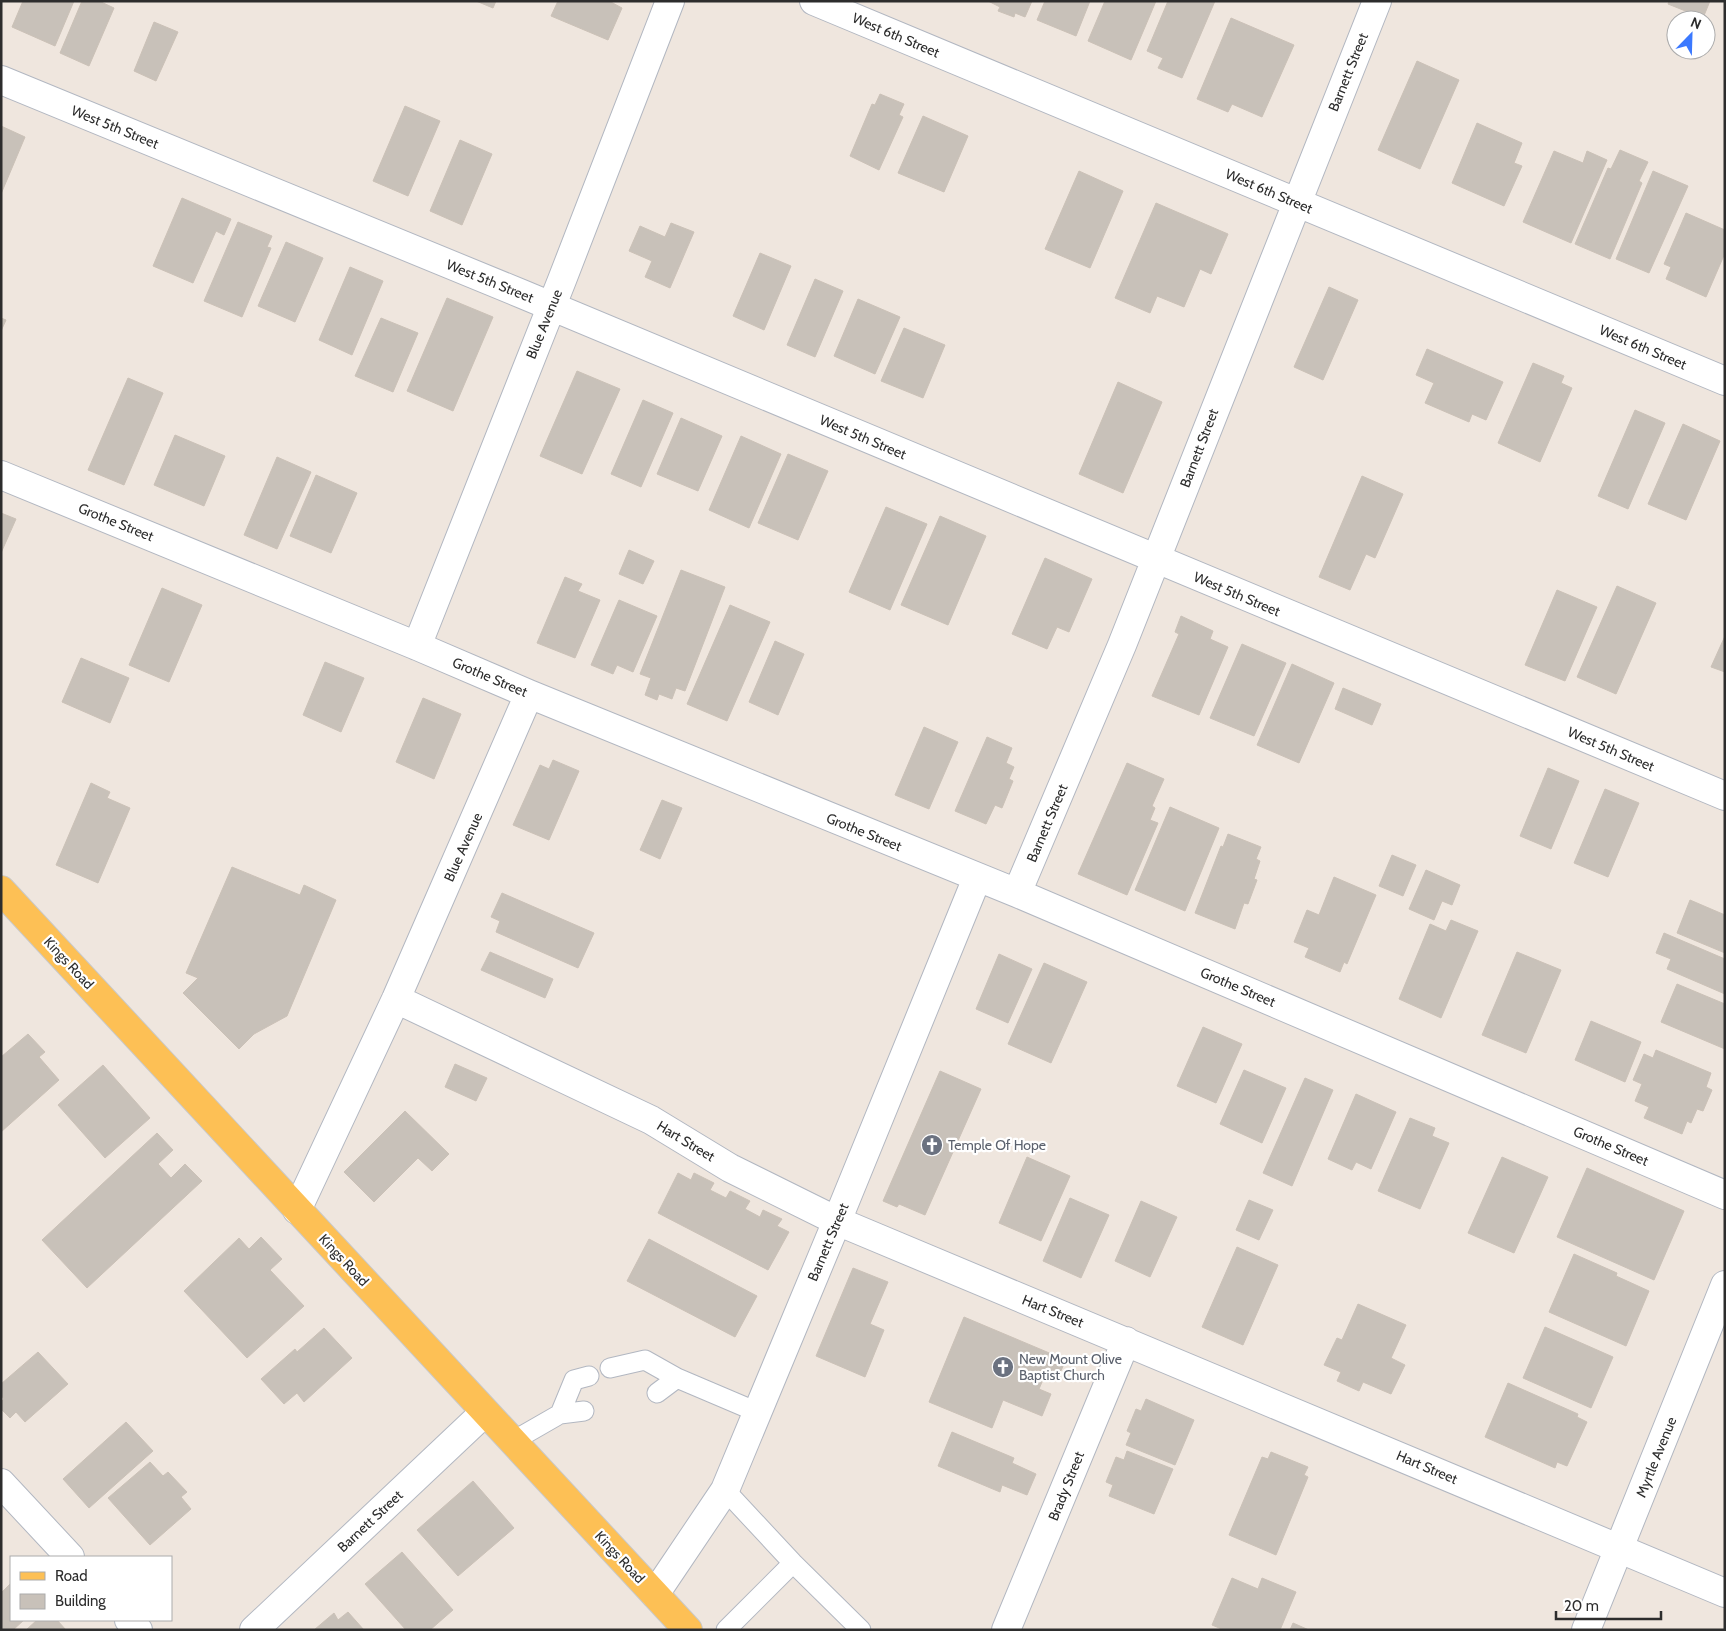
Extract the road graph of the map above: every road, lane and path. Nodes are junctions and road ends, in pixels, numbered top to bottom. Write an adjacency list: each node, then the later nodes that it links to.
1 (670, 1): 6 (street, Blue Avenue)
2 (814, 1): 5 (street, West 6th Street)
3 (1377, 1): 5 (street, Barnett Street)
4 (1, 80): 6 (street, West 5th Street)
5 (1296, 202): 7 (street, West 6th Street); 9 (street, Barnett Street)
6 (551, 307): 9 (street, West 5th Street); 10 (street, Blue Avenue)
7 (1725, 381)
8 (1, 476): 10 (street, Grothe Street)
9 (1156, 560): 12 (street, West 5th Street); 15 (street, Barnett Street)
10 (416, 646): 11 (street, Grothe Street)
11 (529, 694): 13 (street, Grothe Street); 16 (street, Blue Avenue)
12 (1725, 796)
13 (977, 878): 15 (street, Grothe Street); 19 (street, Barnett Street)
14 (1, 890): 18 (main road, Kings Road)
15 (1017, 893): 17 (street, Grothe Street)
16 (396, 999): 18 (street, Blue Avenue); 19 (street, Hart Street)
17 (1725, 1195)
18 (297, 1210): 27 (main road, Kings Road)
19 (838, 1221): 21 (street, Hart Street); 28 (street, Barnett Street)
20 (1725, 1285): 33 (street, Myrtle Avenue)
21 (1126, 1341): 33 (street, Hart Street); 38 (street, Brady Street)
22 (610, 1368): 24 (lane)
23 (589, 1376): 29 (lane)
24 (677, 1378): 25 (lane); 28 (lane)
25 (657, 1393)
26 (584, 1411): 29 (lane)
27 (485, 1412): 30 (main road, Kings Road); 39 (street, Barnett Street)
28 (757, 1412): 32 (street, Barnett Street)
29 (560, 1414): 30 (lane)
30 (513, 1442): 37 (main road, Kings Road)
31 (1, 1483): 34 (street)
32 (724, 1490): 35 (lane); 37 (street, Barnett Street)
33 (1619, 1548): 36 (street, Hart Street); 43 (street, Myrtle Avenue)
34 (69, 1556)
35 (794, 1563): 41 (lane); 42 (lane)
36 (1725, 1593)
37 (655, 1594): 40 (main road, Kings Road)
38 (1010, 1629)
39 (254, 1630)
40 (688, 1630)
41 (726, 1630)
42 (862, 1630)
43 (1586, 1630)

